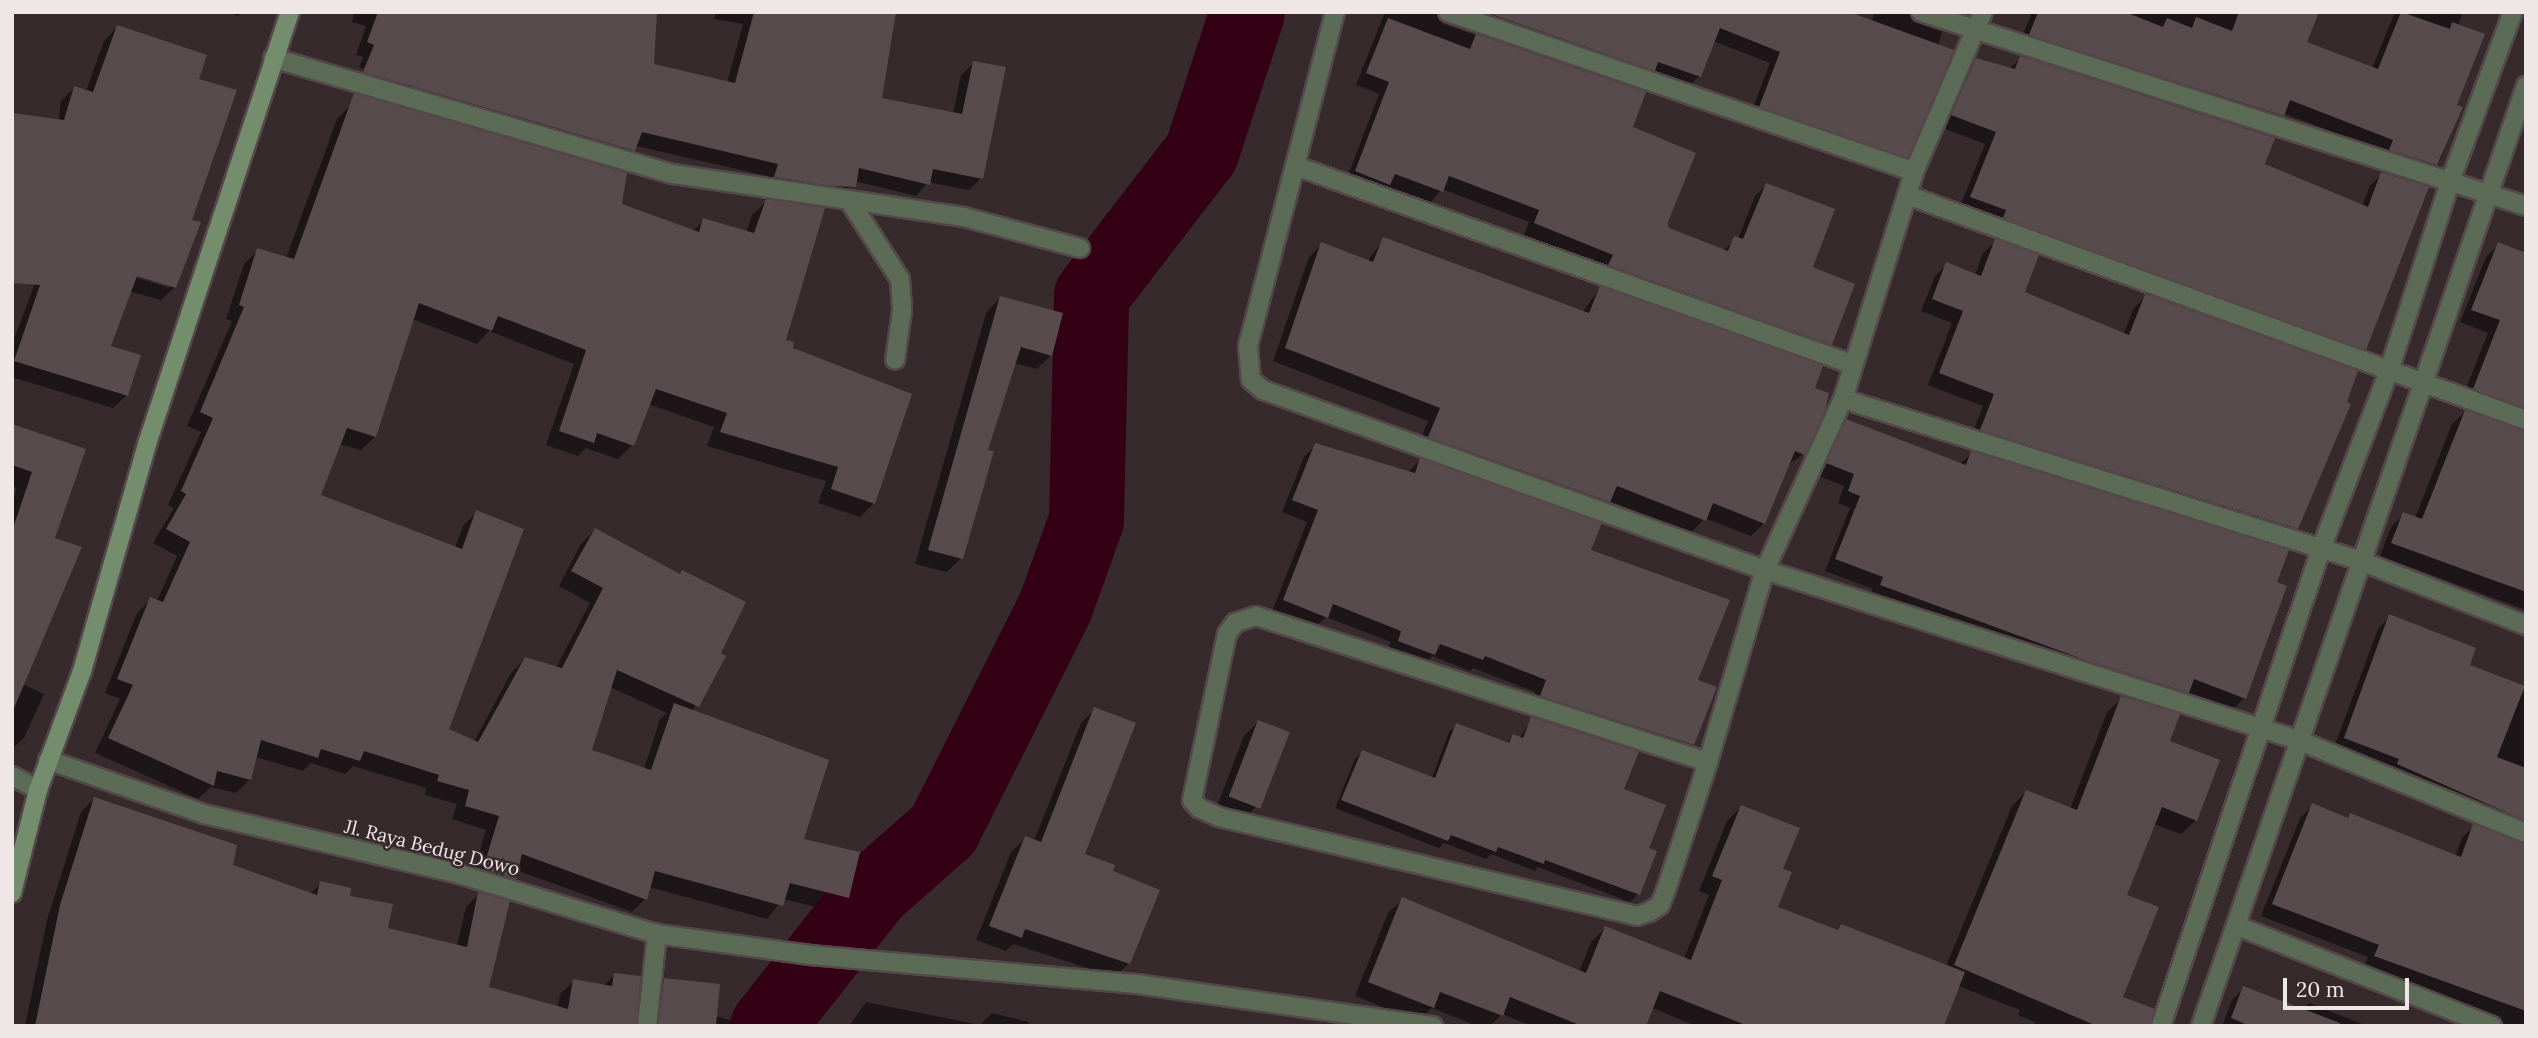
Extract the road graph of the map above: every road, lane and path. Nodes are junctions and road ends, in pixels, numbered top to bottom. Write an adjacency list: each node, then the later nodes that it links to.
1 (290, 12): 8 (street)
2 (1335, 12): 10 (street)
3 (1448, 12): 11 (street)
4 (1921, 12): 7 (street)
5 (1983, 12): 7 (street)
6 (2513, 12): 12 (street)
7 (1976, 33): 11 (street); 12 (street)
8 (273, 58): 15 (street); 30 (street)
9 (2526, 86): 13 (street)
10 (1296, 166): 19 (street); 26 (street)
11 (1914, 172): 14 (street)
12 (2450, 182): 13 (street); 20 (street)
13 (2490, 194): 16 (street); 21 (street)
14 (1907, 195): 19 (street); 20 (street)
15 (849, 200): 17 (street); 18 (street)
16 (2526, 206)
17 (1080, 248)
18 (895, 360)
19 (1851, 365): 22 (street)
20 (2389, 371): 21 (street); 24 (street)
21 (2424, 385): 23 (street); 25 (street)
22 (1843, 399): 24 (street); 26 (street)
23 (2526, 420)
24 (2321, 549): 25 (street); 28 (street)
25 (2358, 560): 27 (street); 29 (street)
26 (1765, 570): 28 (street); 31 (street)
27 (2526, 625)
28 (2259, 730): 29 (street); 40 (street)
29 (2298, 740): 34 (street); 36 (street)
30 (48, 760): 33 (street); 37 (street, Jl. Raya Bedug Dowo)
31 (1708, 761): 31 (street)
32 (12, 776): 33 (street)
33 (38, 790): 35 (street)
34 (2526, 834)
35 (12, 893)
36 (2237, 926): 41 (street); 42 (street)
37 (657, 934): 38 (street); 39 (street, Jl. Raya Bedug Dowo)
38 (648, 1026)
39 (1433, 1026)
40 (2161, 1026)
41 (2201, 1026)
42 (2491, 1026)

